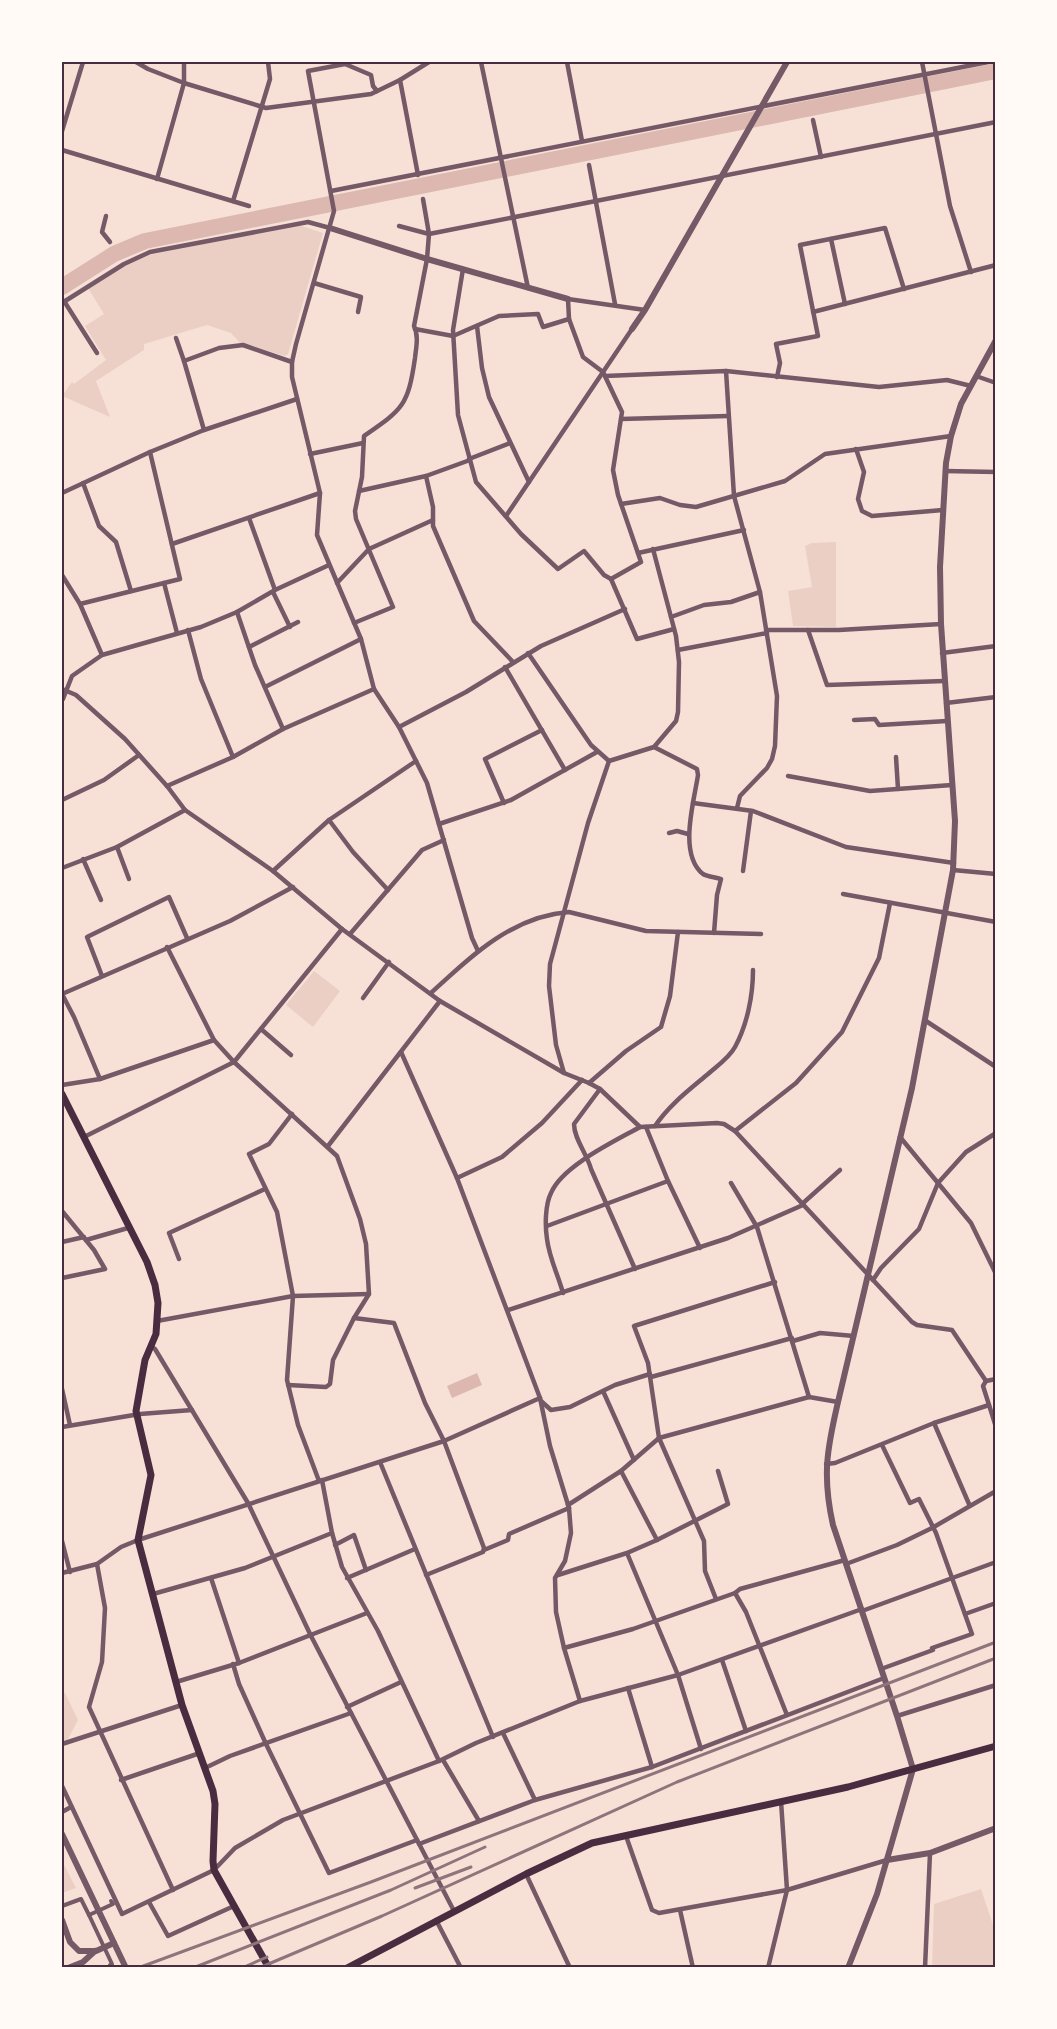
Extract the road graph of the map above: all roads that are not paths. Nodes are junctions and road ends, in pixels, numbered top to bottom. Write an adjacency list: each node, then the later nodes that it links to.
1 (83, 62): 20 (street)
2 (136, 62): 13 (street)
3 (184, 62): 13 (street)
4 (268, 62): 17 (street)
5 (429, 62): 12 (street)
6 (481, 62): 25 (street)
7 (567, 62): 22 (street)
8 (787, 62): 16 (street)
9 (922, 62): 11 (street)
10 (988, 62): 11 (street)
11 (924, 75): 16 (street); 21 (street)
12 (400, 80): 14 (street); 27 (street)
13 (184, 83): 17 (street); 29 (street)
14 (377, 91): 15 (street); 15 (street)
15 (313, 102): 17 (street); 30 (street)
16 (764, 105): 22 (street); 28 (street)
17 (261, 107): 32 (street)
18 (813, 120): 24 (street)
19 (996, 122): 21 (street)
20 (62, 131)
21 (936, 133): 24 (street); 45 (street)
22 (582, 141): 25 (street)
23 (62, 150): 29 (street)
24 (821, 157): 28 (street)
25 (502, 160): 27 (street); 36 (street)
26 (589, 165): 33 (street)
27 (418, 175): 30 (street)
28 (722, 177): 33 (street); 53 (street)
29 (157, 179): 32 (street)
30 (332, 194): 38 (street)
31 (423, 199): 39 (street)
32 (233, 201): 34 (street)
33 (596, 202): 36 (street); 51 (street)
34 (249, 206)
35 (106, 216): 41 (street)
36 (513, 218): 39 (street); 47 (street)
37 (399, 226): 39 (street)
38 (330, 228): 42 (street); 46 (street); 50 (street)
39 (429, 234): 42 (street)
40 (831, 239): 48 (street); 52 (street); 55 (street)
41 (110, 242)
42 (427, 259): 44 (street); 58 (street)
43 (996, 266): 45 (street)
44 (463, 269): 47 (street); 60 (street)
45 (971, 272): 48 (street)
46 (314, 283): 54 (street); 65 (street)
47 (528, 288): 49 (street)
48 (904, 289): 52 (street)
49 (568, 299): 51 (street); 56 (street)
50 (63, 302): 63 (street)
51 (615, 304): 53 (street)
52 (845, 304): 55 (street)
53 (645, 310): 59 (street)
54 (358, 312)
55 (813, 312): 69 (street)
56 (569, 319): 57 (street); 67 (street)
57 (477, 326): 60 (street); 78 (street)
58 (415, 328): 60 (street); 77 (street)
59 (632, 329): 67 (street)
60 (453, 336): 82 (street)
61 (176, 338): 64 (street)
62 (996, 339): 68 (street)
63 (97, 353)
64 (184, 361): 65 (street); 75 (street)
65 (292, 362): 72 (street)
66 (726, 371): 67 (street); 69 (street); 73 (street)
67 (604, 374): 74 (street); 86 (street)
68 (976, 376): 70 (street); 71 (street)
69 (777, 377): 71 (street)
70 (996, 383)
71 (971, 386): 76 (street)
72 (297, 399): 75 (street); 81 (street)
73 (728, 416): 74 (street); 91 (street)
74 (621, 419): 92 (street)
75 (204, 430): 80 (street)
76 (951, 436): 79 (street); 83 (street)
77 (363, 443): 81 (street); 88 (street)
78 (510, 443): 82 (street); 86 (street)
79 (856, 449): 91 (street); 93 (street)
80 (150, 452): 87 (street); 98 (street)
81 (310, 454): 90 (street)
82 (470, 460): 85 (street); 94 (street)
83 (945, 471): 84 (street); 93 (street)
84 (996, 472)
85 (426, 476): 88 (street); 96 (street)
86 (529, 482): 94 (street)
87 (83, 483): 89 (street); 107 (street)
88 (359, 491): 99 (street)
89 (62, 493)
90 (320, 493): 95 (street); 102 (street)
91 (734, 496): 92 (street); 97 (street)
92 (621, 504): 101 (street)
93 (943, 510): 116 (street)
94 (506, 516): 104 (street)
95 (249, 518): 98 (street); 108 (street)
96 (433, 520): 99 (street); 130 (street)
97 (744, 530): 100 (street); 109 (street)
98 (172, 544): 105 (street)
99 (369, 549): 106 (street); 115 (street)
100 (653, 549): 101 (street); 113 (street)
101 (638, 553): 104 (street)
102 (329, 565): 106 (street); 108 (street)
103 (62, 575): 110 (street)
104 (611, 579): 111 (street)
105 (164, 583): 107 (street); 122 (street)
106 (338, 583): 115 (street)
107 (131, 591): 110 (street)
108 (274, 591): 112 (street); 117 (street)
109 (760, 592): 113 (street); 121 (street)
110 (80, 604): 129 (street)
111 (625, 609): 118 (street); 127 (street)
112 (237, 612): 119 (street); 125 (street)
113 (671, 617): 118 (street)
114 (298, 622): 117 (street)
115 (354, 623): 123 (street)
116 (940, 624): 120 (street); 128 (street)
117 (290, 627): 125 (street)
118 (674, 629): 126 (street)
119 (188, 630): 122 (street); 147 (street)
120 (808, 630): 121 (street); 132 (street)
121 (767, 632): 126 (street); 159 (street)
122 (177, 633): 129 (street)
123 (361, 639): 133 (street); 134 (street)
124 (996, 646): 128 (street)
125 (249, 647): 133 (street)
126 (678, 650): 144 (street)
127 (528, 653): 130 (street); 145 (street)
128 (942, 653): 132 (street)
129 (102, 655): 135 (street)
130 (513, 662): 131 (street)
131 (506, 666): 141 (street); 143 (street)
132 (944, 681): 138 (street)
133 (265, 687): 142 (street)
134 (374, 689): 141 (street); 142 (street)
135 (63, 690): 137 (street); 146 (street)
136 (996, 697): 138 (street)
137 (63, 699)
138 (946, 703): 140 (street)
139 (854, 720): 140 (street)
140 (947, 721): 153 (street)
141 (399, 727): 149 (street)
142 (283, 729): 147 (street)
143 (542, 730): 151 (street); 157 (street)
144 (654, 747): 150 (street); 158 (street)
145 (597, 752): 150 (street); 151 (street)
146 (139, 755): 154 (street); 156 (street)
147 (233, 757): 154 (street)
148 (896, 757): 155 (street)
149 (416, 761): 162 (street); 163 (street)
150 (609, 761): 180 (street)
151 (565, 770): 157 (street)
152 (789, 776): 155 (street)
153 (952, 785): 155 (street); 169 (street)
154 (167, 786): 160 (street)
155 (898, 789)
156 (62, 800)
157 (504, 802): 163 (street)
158 (693, 803): 159 (street); 165 (street)
159 (737, 808): 161 (street)
160 (185, 810): 167 (street); 172 (street)
161 (751, 811): 169 (street); 171 (street)
162 (329, 820): 172 (street); 176 (street)
163 (439, 824): 166 (street)
164 (669, 833): 165 (street)
165 (688, 834): 185 (street)
166 (444, 840): 176 (street); 190 (street)
167 (117, 846): 168 (street); 174 (street)
168 (83, 859): 170 (street); 178 (street)
169 (954, 867): 173 (street); 181 (street)
170 (62, 868)
171 (743, 870)
172 (273, 871): 175 (street)
173 (996, 874)
174 (129, 879)
175 (293, 887): 183 (street); 188 (street)
176 (388, 890): 186 (street)
177 (843, 894): 179 (street)
178 (101, 900)
179 (890, 903): 181 (street); 216 (street)
180 (565, 912): 184 (street); 190 (street); 205 (street)
181 (945, 913): 182 (street); 198 (street)
182 (996, 922)
183 (342, 929): 186 (street); 199 (street)
184 (678, 932): 185 (street); 208 (street)
185 (714, 933): 187 (street)
186 (350, 934): 191 (street)
187 (761, 934)
188 (187, 938): 189 (street); 193 (street)
189 (167, 947): 193 (street); 200 (street)
190 (478, 951): 194 (street)
191 (389, 962): 194 (street); 196 (street)
192 (753, 970): 213 (street)
193 (102, 976): 195 (street)
194 (431, 993): 197 (street)
195 (62, 994): 206 (street)
196 (363, 998)
197 (440, 1001): 201 (street); 205 (street)
198 (926, 1021): 204 (street); 219 (street)
199 (261, 1029): 202 (street); 203 (street)
200 (214, 1040): 203 (street); 206 (street)
201 (401, 1052): 220 (street); 223 (street)
202 (291, 1055)
203 (234, 1062): 212 (street); 218 (street)
204 (996, 1067)
205 (564, 1073): 207 (street)
206 (100, 1079): 209 (street)
207 (582, 1080): 208 (street); 223 (street)
208 (590, 1083): 210 (street)
209 (62, 1085)
210 (600, 1089): 214 (street); 221 (street)
211 (62, 1094): 218 (main road)
212 (292, 1114): 220 (street); 227 (street)
213 (655, 1126): 215 (street); 216 (street)
214 (640, 1127): 215 (street); 221 (street)
215 (646, 1127): 224 (street)
216 (735, 1131): 229 (street)
217 (996, 1133): 226 (street)
218 (84, 1137): 233 (main road)
219 (900, 1137): 226 (street); 242 (street)
220 (328, 1146): 247 (street)
221 (588, 1157): 228 (street); 231 (street)
222 (840, 1170): 229 (street)
223 (457, 1178): 249 (street)
224 (668, 1181): 228 (street); 236 (street)
225 (732, 1183): 232 (street)
226 (938, 1183): 239 (street); 244 (street)
227 (265, 1189): 238 (street); 248 (street)
228 (606, 1204): 231 (street); 240 (street)
229 (802, 1204): 232 (street); 242 (street)
230 (62, 1211): 234 (street)
231 (547, 1226): 246 (street)
232 (757, 1227): 236 (street); 245 (street)
233 (128, 1228): 234 (street); 251 (main road)
234 (85, 1238): 235 (street); 243 (street)
235 (62, 1242)
236 (700, 1248): 240 (street)
237 (996, 1258): 239 (street)
238 (179, 1259)
239 (989, 1260): 241 (street)
240 (635, 1269): 246 (street)
241 (996, 1274)
242 (868, 1275): 244 (street); 252 (street)
243 (62, 1278)
244 (873, 1280): 257 (street)
245 (775, 1282): 253 (street); 255 (street)
246 (563, 1293): 249 (street)
247 (369, 1294): 248 (street); 250 (street)
248 (292, 1296): 251 (street); 258 (street)
249 (508, 1310): 262 (street)
250 (354, 1318): 258 (street); 272 (street)
251 (157, 1321): 254 (main road)
252 (854, 1336): 253 (street); 263 (street)
253 (793, 1339): 255 (street); 261 (street)
254 (151, 1346): 265 (street); 266 (main road)
255 (650, 1375): 260 (street); 271 (street)
256 (996, 1379): 257 (street)
257 (986, 1382): 264 (street)
258 (288, 1385): 279 (street)
259 (62, 1389): 268 (street)
260 (603, 1391): 262 (street); 274 (street)
261 (809, 1397): 263 (street); 271 (street)
262 (541, 1399): 272 (street); 283 (street)
263 (838, 1402): 276 (street)
264 (988, 1405): 267 (street); 270 (street)
265 (192, 1410): 266 (street); 281 (street)
266 (136, 1414): 268 (street); 288 (main road)
267 (934, 1422): 273 (street); 282 (street)
268 (70, 1425): 269 (street)
269 (62, 1427)
270 (996, 1427)
271 (659, 1438): 274 (street); 284 (street)
272 (444, 1441): 275 (street); 292 (street)
273 (882, 1445): 276 (street); 285 (street)
274 (634, 1460): 277 (street)
275 (380, 1462): 279 (street); 291 (street)
276 (826, 1464): 295 (street)
277 (621, 1472): 283 (street); 289 (street)
278 (718, 1472): 284 (street)
279 (320, 1481): 281 (street); 286 (street)
280 (996, 1491): 282 (street)
281 (248, 1503): 288 (street); 294 (street)
282 (969, 1504): 285 (street)
283 (569, 1506): 292 (street); 302 (street)
284 (695, 1522): 289 (street); 308 (street)
285 (932, 1528): 295 (street); 305 (street)
286 (332, 1533): 290 (street); 294 (street)
287 (62, 1540): 299 (street)
288 (138, 1540): 297 (street); 307 (main road)
289 (657, 1540): 293 (street)
290 (335, 1545): 298 (street); 304 (street)
291 (415, 1549): 298 (street); 301 (street)
292 (484, 1550): 301 (street)
293 (627, 1552): 302 (street); 313 (street)
294 (274, 1556): 303 (street); 314 (street)
295 (846, 1562): 306 (street); 310 (street)
296 (996, 1562): 305 (street)
297 (97, 1564): 299 (street); 333 (street)
298 (366, 1570): 304 (street)
299 (70, 1572): 300 (street)
300 (62, 1573)
301 (426, 1575): 335 (street)
302 (558, 1575): 316 (street)
303 (211, 1578): 307 (street); 318 (street)
304 (347, 1578): 311 (street)
305 (952, 1578): 310 (street); 312 (street)
306 (735, 1593): 308 (street); 315 (street)
307 (153, 1594): 322 (main road)
308 (716, 1599): 313 (street)
309 (996, 1603): 312 (street)
310 (862, 1610): 315 (street); 319 (street)
311 (367, 1613): 314 (street); 323 (street)
312 (965, 1614): 319 (street)
313 (657, 1621): 316 (street); 320 (street)
314 (311, 1636): 318 (street); 328 (street)
315 (760, 1645): 317 (street); 330 (street)
316 (564, 1648): 326 (street)
317 (722, 1660): 320 (street); 332 (street)
318 (236, 1664): 322 (street); 337 (street)
319 (881, 1669): 321 (street)
320 (678, 1675): 325 (street); 339 (street)
321 (884, 1678): 330 (street); 331 (street)
322 (176, 1682): 327 (main road)
323 (401, 1682): 328 (street); 341 (street)
324 (996, 1686): 331 (street)
325 (628, 1688): 326 (street); 342 (street)
326 (580, 1701): 334 (street)
327 (182, 1705): 333 (street); 340 (main road)
328 (347, 1707): 329 (street)
329 (351, 1713): 337 (street); 346 (street)
330 (787, 1715): 332 (street)
331 (897, 1716): 344 (street)
332 (746, 1731): 339 (street)
333 (101, 1732): 336 (street); 345 (street)
334 (504, 1733): 335 (street); 348 (street)
335 (493, 1737): 341 (street)
336 (62, 1744)
337 (266, 1744): 343 (street); 352 (street)
338 (996, 1746): 344 (main road)
339 (701, 1749): 342 (street)
340 (200, 1754): 343 (main road); 345 (street)
341 (441, 1761): 346 (street); 353 (street)
342 (652, 1767): 348 (street)
343 (206, 1768): 360 (main road)
344 (913, 1769): 349 (main road); 359 (street)
345 (122, 1780): 362 (street)
346 (385, 1781): 352 (street); 357 (street)
347 (62, 1786): 350 (street)
348 (535, 1800): 353 (street)
349 (781, 1801): 356 (main road); 363 (street)
350 (71, 1807): 351 (street); 365 (street)
351 (62, 1812)
352 (300, 1814): 357 (street); 360 (street)
353 (479, 1821): 357 (street)
354 (996, 1828): 358 (street)
355 (62, 1834): 373 (street)
356 (625, 1834): 361 (main road); 368 (street)
357 (418, 1842): 369 (street)
358 (930, 1853): 359 (street); 385 (street)
359 (887, 1860): 363 (street); 384 (street)
360 (214, 1870): 362 (street); 367 (main road)
361 (526, 1874): 369 (main road); 381 (street)
362 (173, 1890): 365 (street)
363 (787, 1890): 368 (street); 383 (street)
364 (111, 1901): 370 (street)
365 (149, 1902): 367 (street)
366 (62, 1906): 370 (street)
367 (234, 1906): 378 (main road)
368 (680, 1910): 382 (street)
369 (454, 1911): 372 (main road)
370 (89, 1915): 375 (street)
371 (62, 1920): 374 (street)
372 (436, 1920): 379 (main road); 380 (street)
373 (114, 1943): 374 (street); 377 (street)
374 (96, 1951): 376 (street)
375 (112, 1965)
376 (68, 1968)
377 (126, 1968)
378 (269, 1968)
379 (347, 1968)
380 (461, 1968)
381 (570, 1968)
382 (693, 1968)
383 (768, 1968)
384 (848, 1968)
385 (924, 1968)

